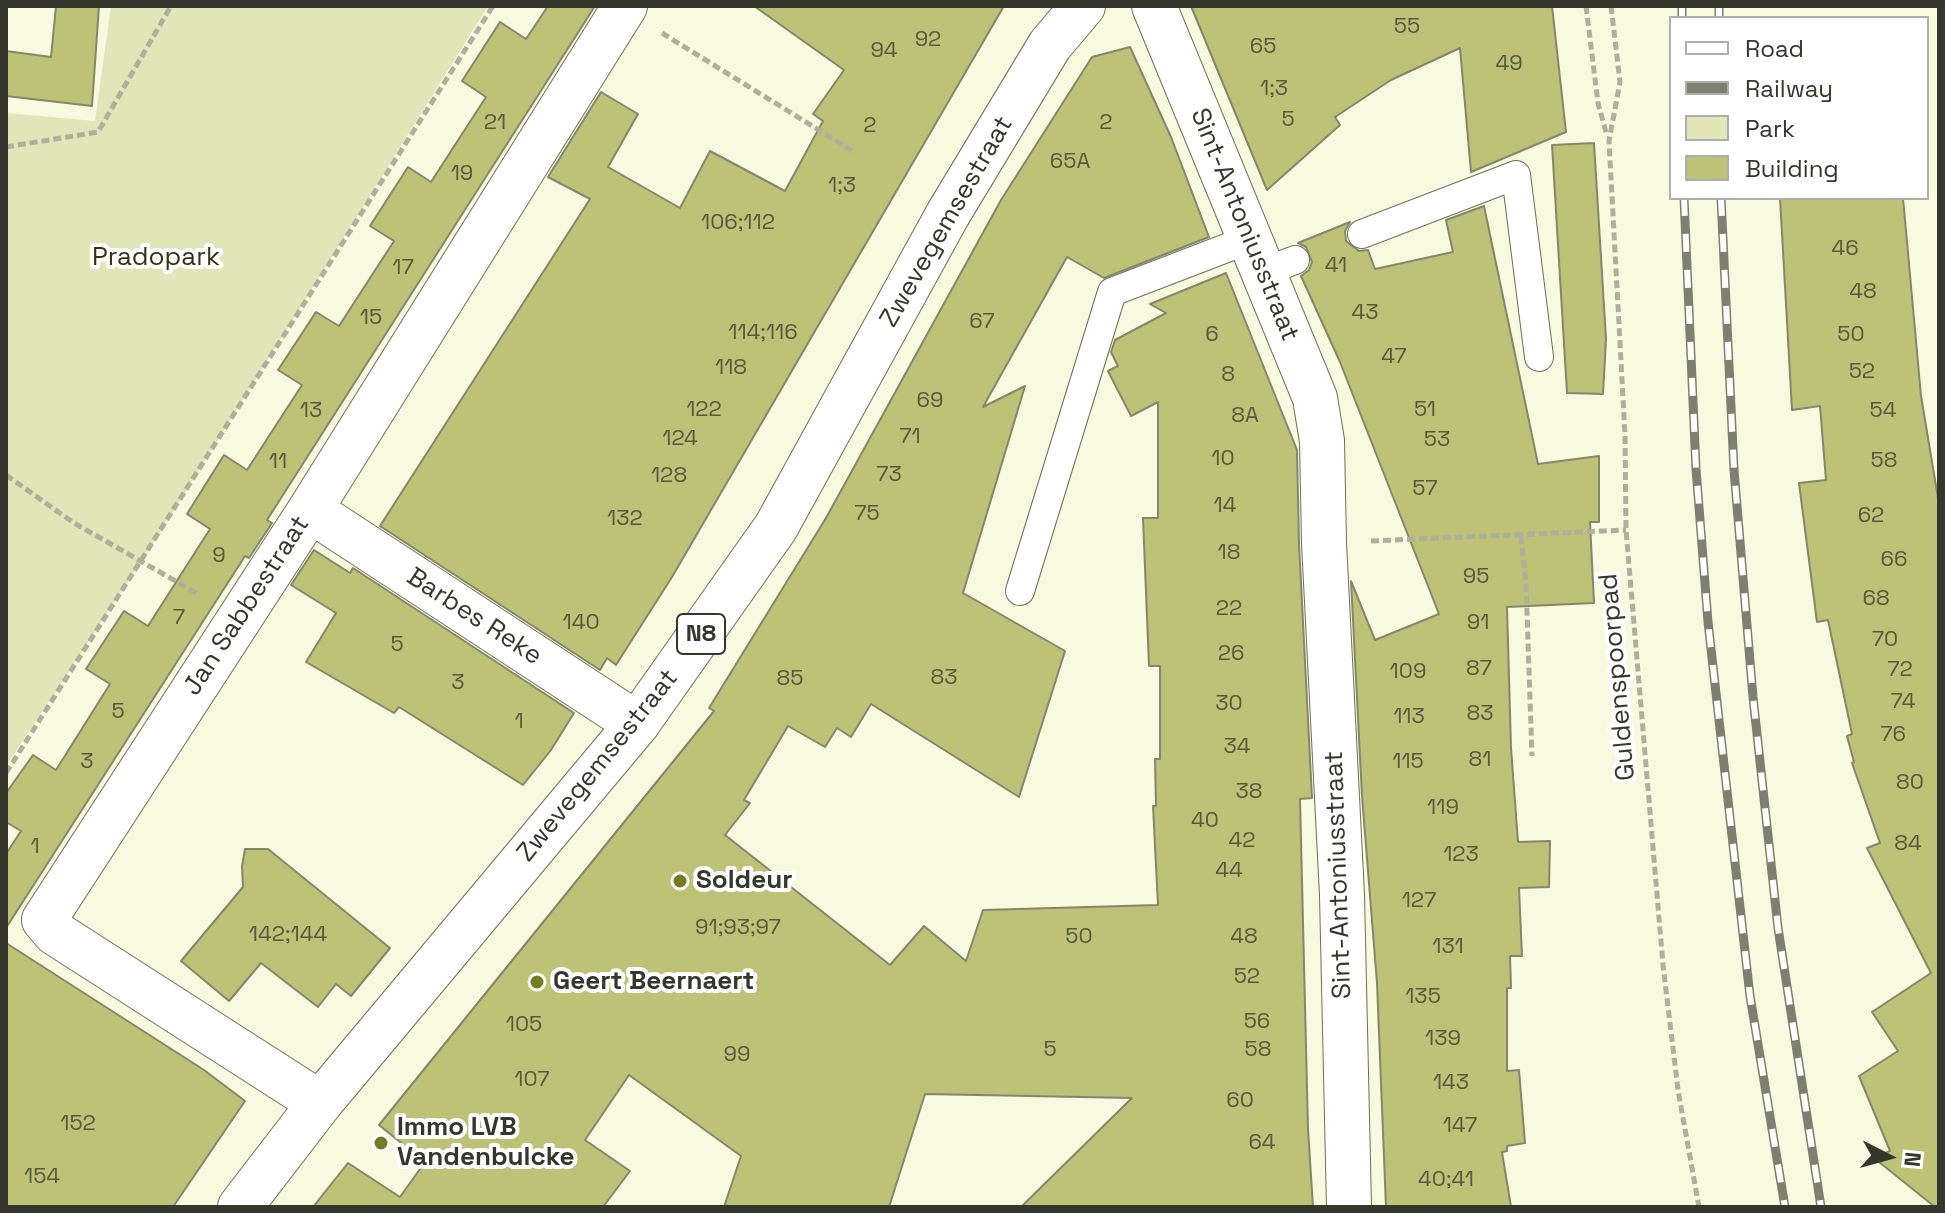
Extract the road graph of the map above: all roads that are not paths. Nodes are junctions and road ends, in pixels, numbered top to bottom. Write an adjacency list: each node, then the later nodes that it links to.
1 (1083, 6): 9 (street, Zwevegemsestraat / N8)
2 (1154, 6): 5 (street, Sint-Antoniusstraat)
3 (625, 8): 7 (street, Jan Sabbestraat)
4 (1362, 234): 6 (lane)
5 (1269, 257): 8 (lane); 12 (street, Sint-Antoniusstraat)
6 (1539, 357)
7 (310, 510): 9 (street, Barbes Reke); 10 (street, Jan Sabbestraat)
8 (1020, 591)
9 (637, 724): 10 (street, Zwevegemsestraat / N8)
10 (320, 1103): 11 (street, Zwevegemsestraat / N8)
11 (240, 1207)
12 (1349, 1207)

